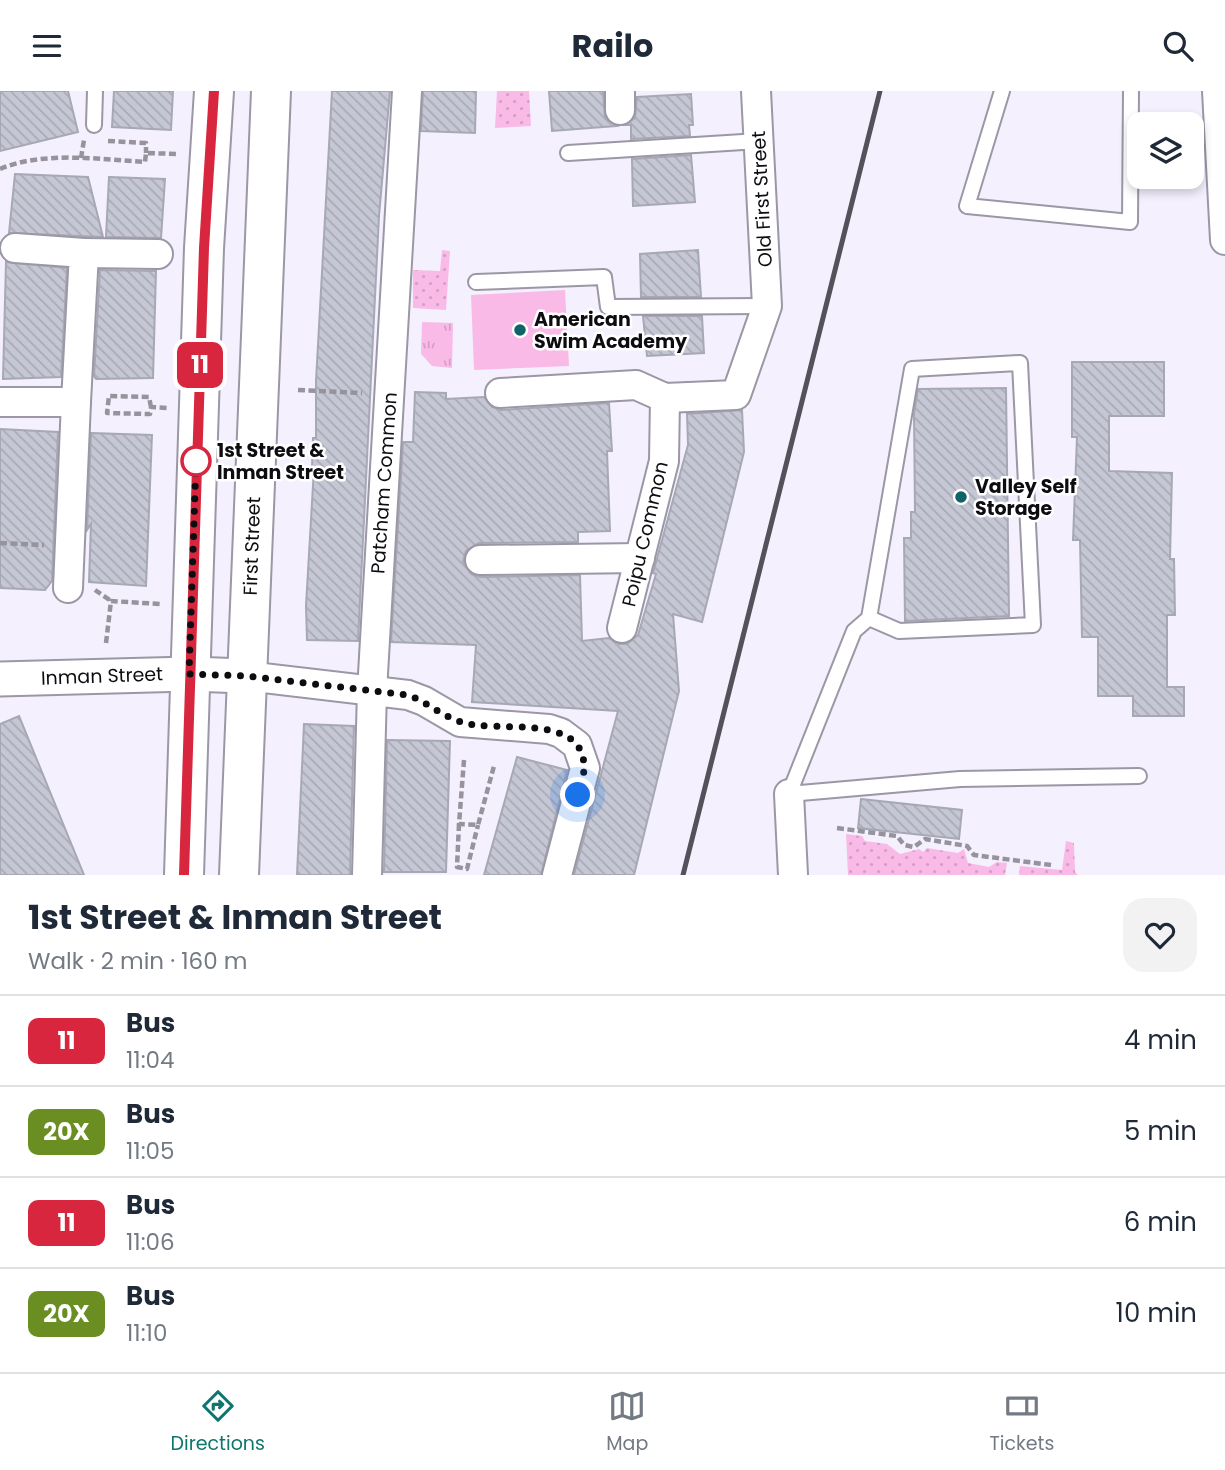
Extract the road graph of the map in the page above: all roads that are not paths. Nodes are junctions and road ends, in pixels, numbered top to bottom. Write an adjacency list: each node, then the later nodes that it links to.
1 (95, 91): 9 (lane)
2 (214, 91): 27 (main road)
3 (271, 91): 28 (main road, First Street)
4 (407, 91): 30 (street, Patcham Common)
5 (757, 91): 10 (street, Old First Street)
6 (1002, 91): 7 (lane)
7 (1130, 91)
8 (1217, 91): 12 (street)
9 (89, 128)
10 (759, 141): 11 (lane); 17 (street, Old First Street)
11 (568, 153)
12 (1225, 240)
13 (15, 249): 14 (street)
14 (84, 253): 15 (street); 21 (street)
15 (158, 254)
16 (476, 282): 17 (lane)
17 (766, 306): 19 (street)
18 (500, 393): 19 (street)
19 (665, 398): 22 (street, Poipu Common)
20 (0, 402): 21 (street)
21 (76, 402): 24 (street)
22 (640, 558): 23 (street); 26 (street, Poipu Common)
23 (480, 560)
24 (68, 588)
25 (869, 618): 25 (lane); 32 (lane)
26 (622, 628)
27 (189, 674): 28 (street, Inman Street); 29 (street, Inman Street); 33 (main road)
28 (246, 676): 30 (street); 34 (main road, First Street)
29 (0, 679)
30 (372, 691): 35 (street, Patcham Common); 36 (street)
31 (1139, 775): 32 (lane)
32 (789, 794): 37 (street)
33 (184, 875)
34 (239, 875)
35 (367, 875)
36 (557, 875)
37 (793, 875)

